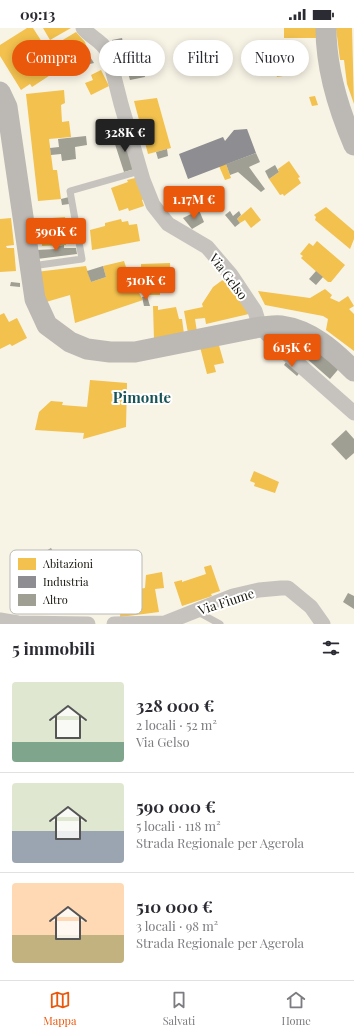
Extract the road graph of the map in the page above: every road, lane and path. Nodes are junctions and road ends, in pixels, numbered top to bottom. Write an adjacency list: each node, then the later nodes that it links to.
1 (82, 28): 5 (street, Via Gelso)
2 (326, 28): 4 (main road)
3 (0, 92): 6 (main road)
4 (354, 145)
5 (140, 171): 6 (lane); 7 (street, Via Gelso)
6 (30, 267): 7 (main road)
7 (260, 327): 8 (main road); 9 (street)
8 (354, 371)
9 (354, 413)
10 (196, 611): 13 (street, Via Fiume); 14 (lane); 15 (street, Via Fiume)
11 (0, 620): 12 (street)
12 (88, 624)
13 (114, 624)
14 (220, 624)
15 (324, 624)

